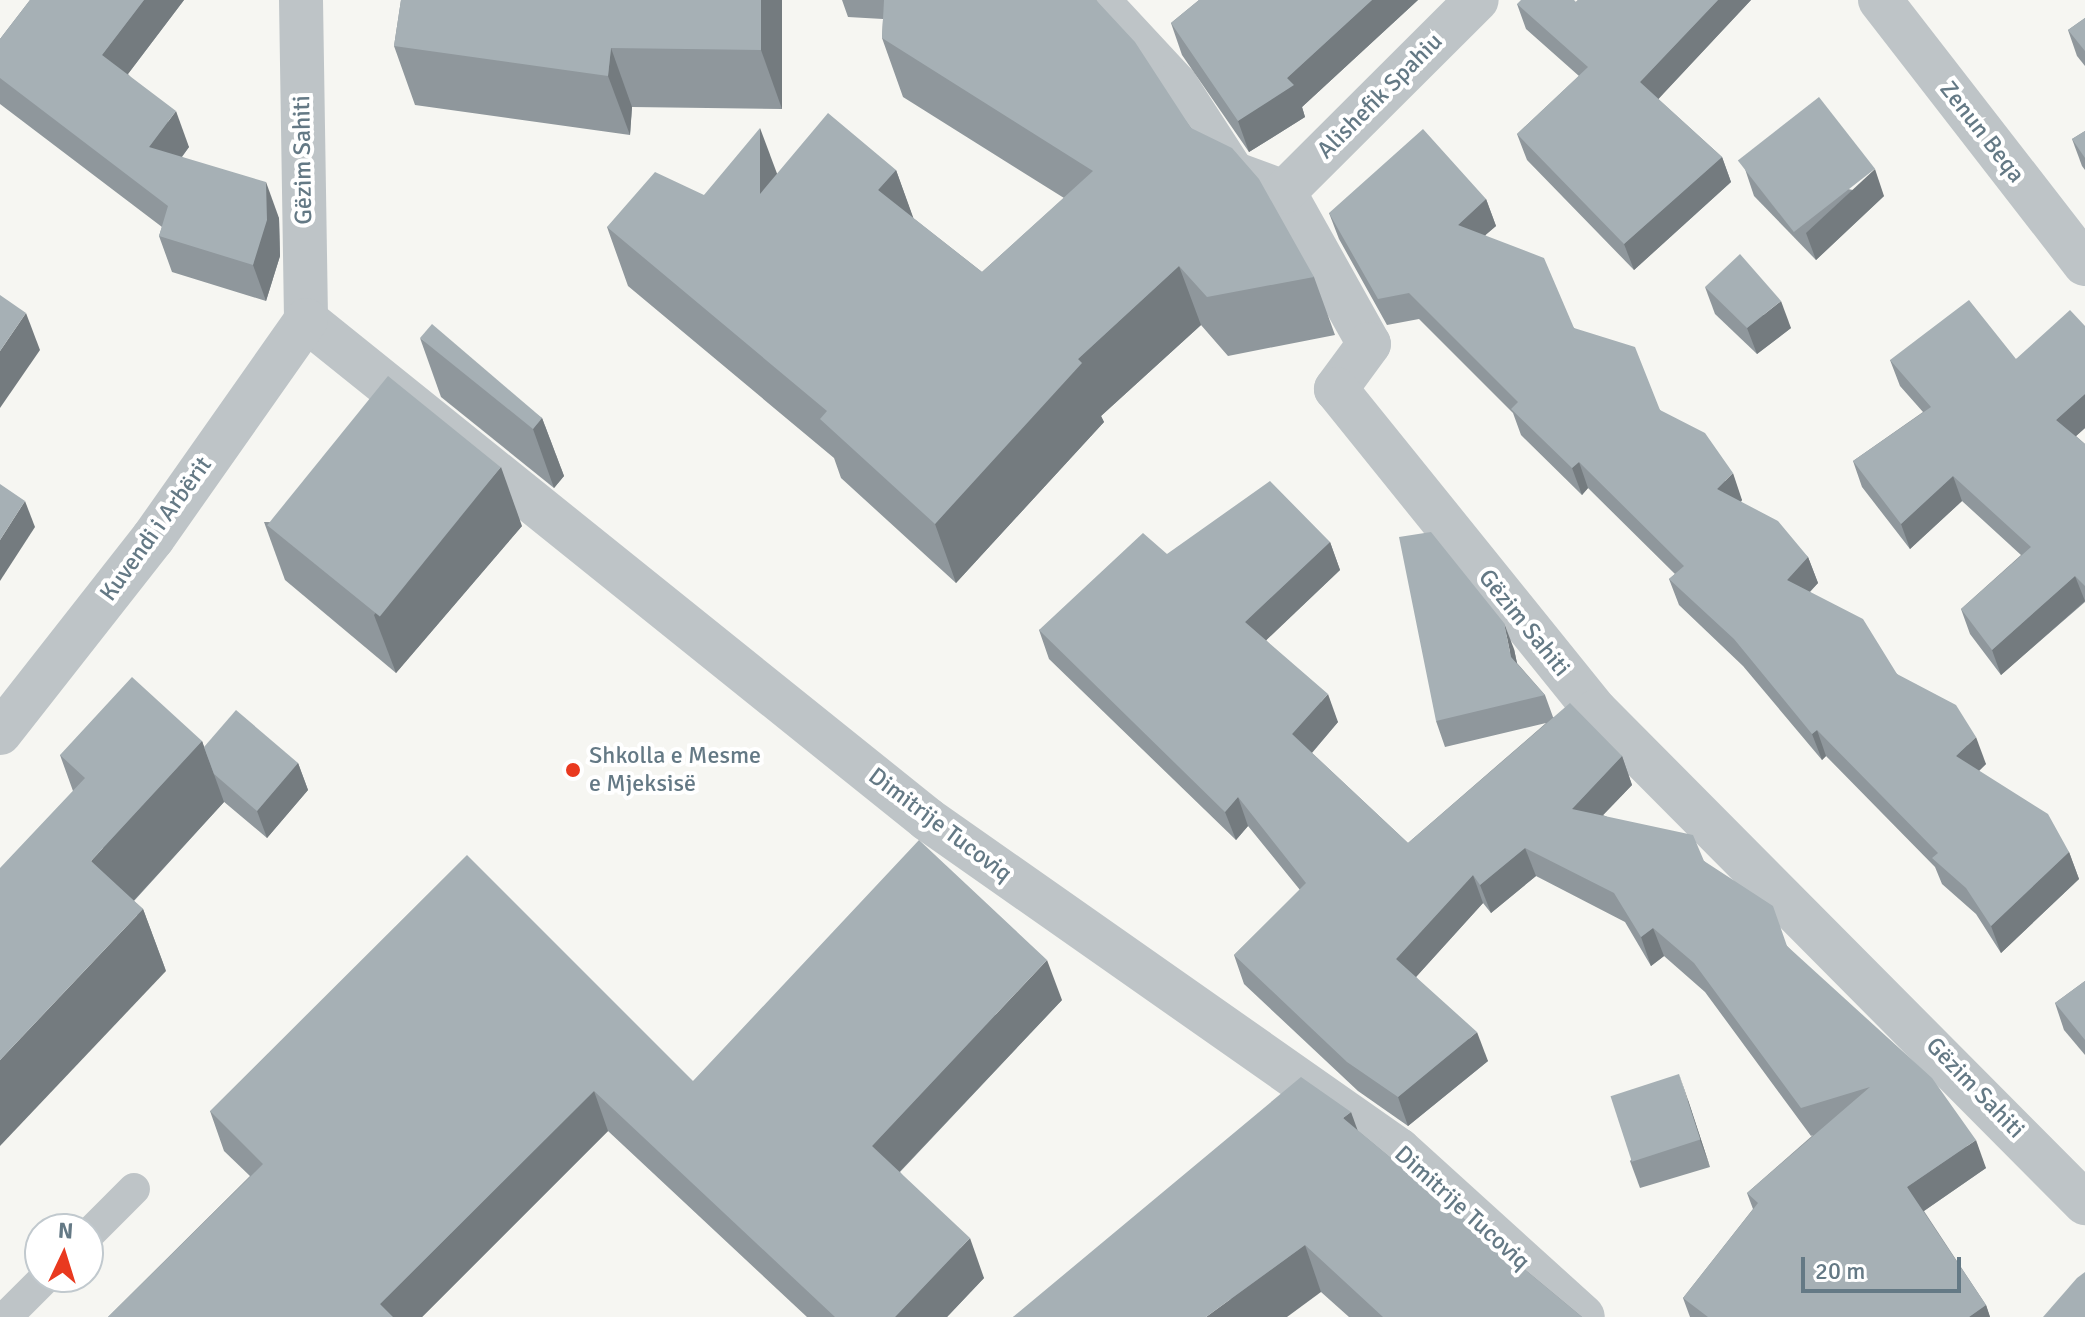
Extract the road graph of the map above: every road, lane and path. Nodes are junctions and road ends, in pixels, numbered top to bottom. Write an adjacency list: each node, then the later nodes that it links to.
1 (301, 0): 7 (street, Gëzim Sahiti)
2 (1097, 0): 5 (street)
3 (1477, 0): 5 (street, Alishefik Spahiu)
4 (1880, 0): 6 (street, Zenun Beqa)
5 (1284, 192): 10 (street, Gëzim Sahiti)
6 (2085, 264)
7 (306, 320): 8 (street, Kuvendi i Arbërit); 14 (street, Dimitrije Tucoviq)
8 (0, 733)
9 (134, 1189): 11 (lane)
10 (2085, 1203)
11 (104, 1219)
12 (30, 1293): 13 (lane)
13 (6, 1317)
14 (1583, 1317)

